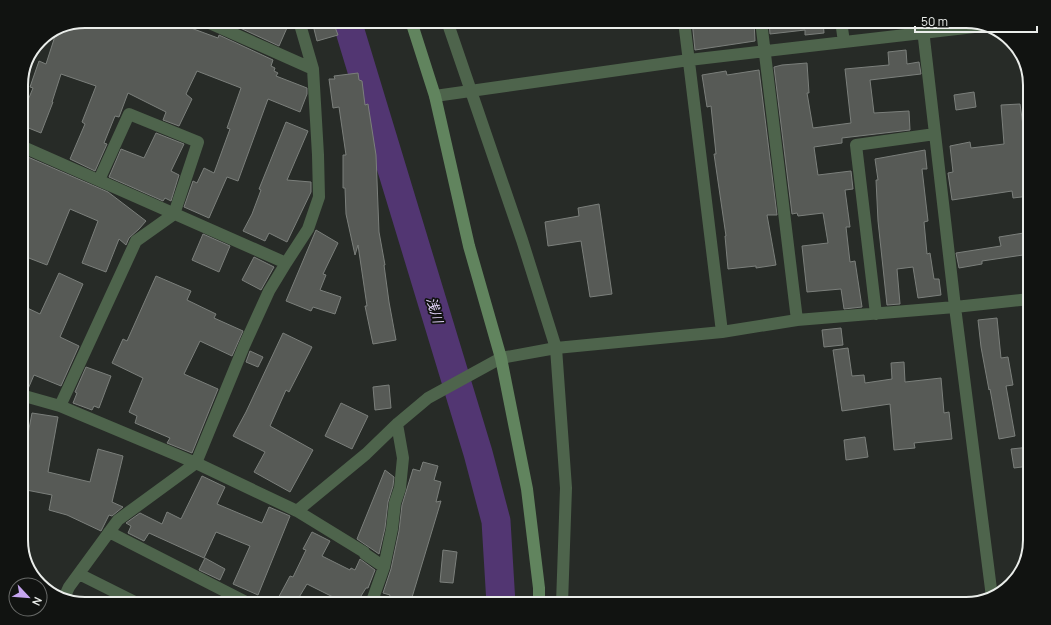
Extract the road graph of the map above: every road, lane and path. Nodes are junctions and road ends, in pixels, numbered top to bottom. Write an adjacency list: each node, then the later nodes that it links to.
1 (220, 28): 13 (street)
2 (301, 28): 13 (street)
3 (413, 28): 15 (street)
4 (449, 28): 14 (street)
5 (685, 28): 12 (street)
6 (762, 28): 11 (street)
7 (842, 28): 10 (street)
8 (918, 28): 10 (street)
9 (923, 28): 16 (street)
10 (844, 42): 11 (street)
11 (764, 51): 12 (street); 24 (street)
12 (689, 60): 14 (street); 25 (street)
13 (313, 69): 20 (street)
14 (470, 92): 15 (street); 26 (street)
15 (435, 96): 27 (street)
16 (935, 134): 22 (street); 23 (street)
17 (28, 149): 18 (street)
18 (99, 180): 19 (street); 19 (street)
19 (174, 214): 20 (street); 29 (street)
20 (286, 263): 31 (street)
21 (1023, 300): 22 (street)
22 (955, 307): 23 (street); 36 (street)
23 (876, 314): 24 (street)
24 (797, 320): 25 (street)
25 (722, 332): 26 (street)
26 (556, 348): 27 (street); 42 (street)
27 (501, 358): 30 (street); 41 (street)
28 (28, 396): 29 (street)
29 (60, 406): 31 (street)
30 (397, 424): 32 (street); 34 (street)
31 (196, 463): 32 (street); 33 (street)
32 (297, 511): 34 (street)
33 (109, 532): 35 (street); 39 (street)
34 (384, 567): 40 (street)
35 (79, 574): 37 (street); 38 (street)
36 (991, 591)
37 (66, 594)
38 (124, 597)
39 (236, 597)
40 (373, 597)
41 (539, 597)
42 (562, 597)

